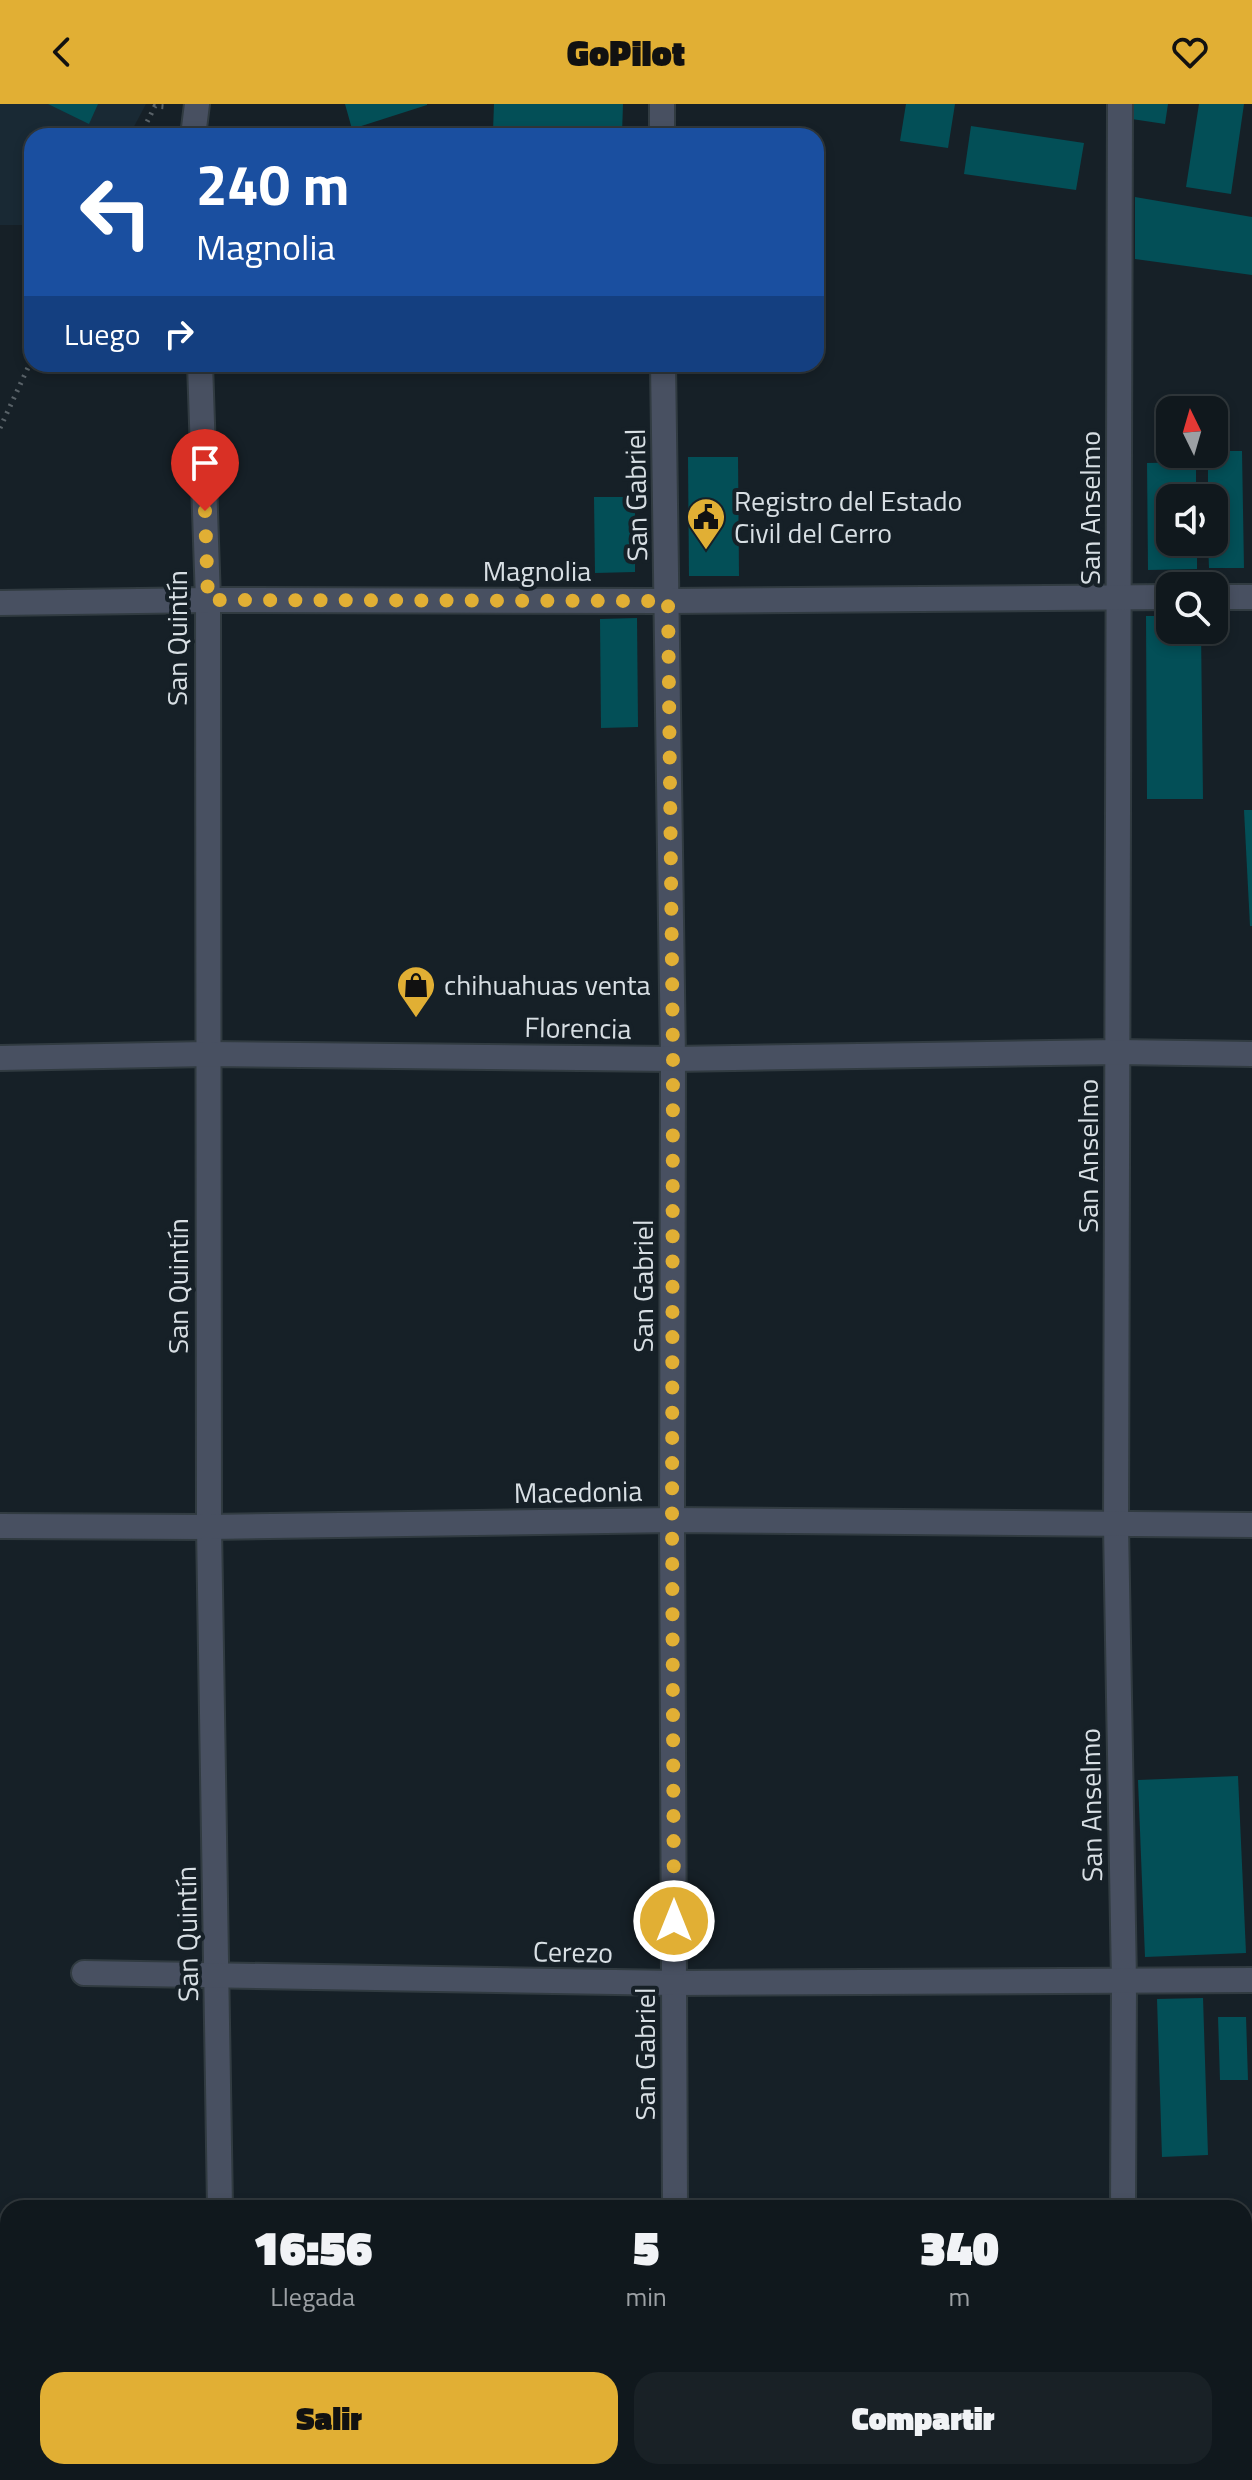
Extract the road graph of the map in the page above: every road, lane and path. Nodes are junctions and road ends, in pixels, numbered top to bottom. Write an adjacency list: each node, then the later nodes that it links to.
1 (662, 104): 5 (street)
2 (1120, 104): 13 (street, San Anselmo)
3 (196, 107): 4 (street)
4 (194, 128)
5 (662, 128)
6 (26, 372): 9 (path)
7 (200, 372): 14 (street, San Quintín)
8 (663, 372): 15 (street, San Gabriel)
9 (0, 428)
10 (1156, 597): 13 (street, Magnolia)
11 (1228, 597): 12 (street)
12 (1252, 597)
13 (1119, 598): 15 (street, Magnolia); 17 (street, San Anselmo)
14 (208, 600): 15 (street, Magnolia); 16 (street, Magnolia); 18 (street, San Quintín)
15 (668, 601): 21 (street, San Gabriel)
16 (0, 603)
17 (1118, 1052): 19 (street, Florencia); 21 (street, Florencia); 25 (street, San Anselmo)
18 (207, 1054): 20 (street, Florencia); 21 (street, Florencia); 26 (street, San Quintín)
19 (1252, 1054)
20 (0, 1058)
21 (673, 1059): 22 (street, San Gabriel)
22 (672, 1520): 25 (street, Macedonia); 26 (street, Macedonia); 31 (street, San Gabriel)
23 (1252, 1525): 25 (street, Macedonia)
24 (0, 1526): 26 (street, Macedonia)
25 (1116, 1526): 30 (street, San Anselmo)
26 (209, 1527): 28 (street, San Quintín)
27 (84, 1973): 28 (street, Cerezo)
28 (218, 1977): 31 (street, Cerezo); 32 (street, San Quintín)
29 (1252, 1980): 30 (street, Cerezo)
30 (1124, 1982): 31 (street, Cerezo); 34 (street, San Anselmo)
31 (675, 1983): 33 (street, San Gabriel)
32 (220, 2200)
33 (675, 2200)
34 (1123, 2200)

